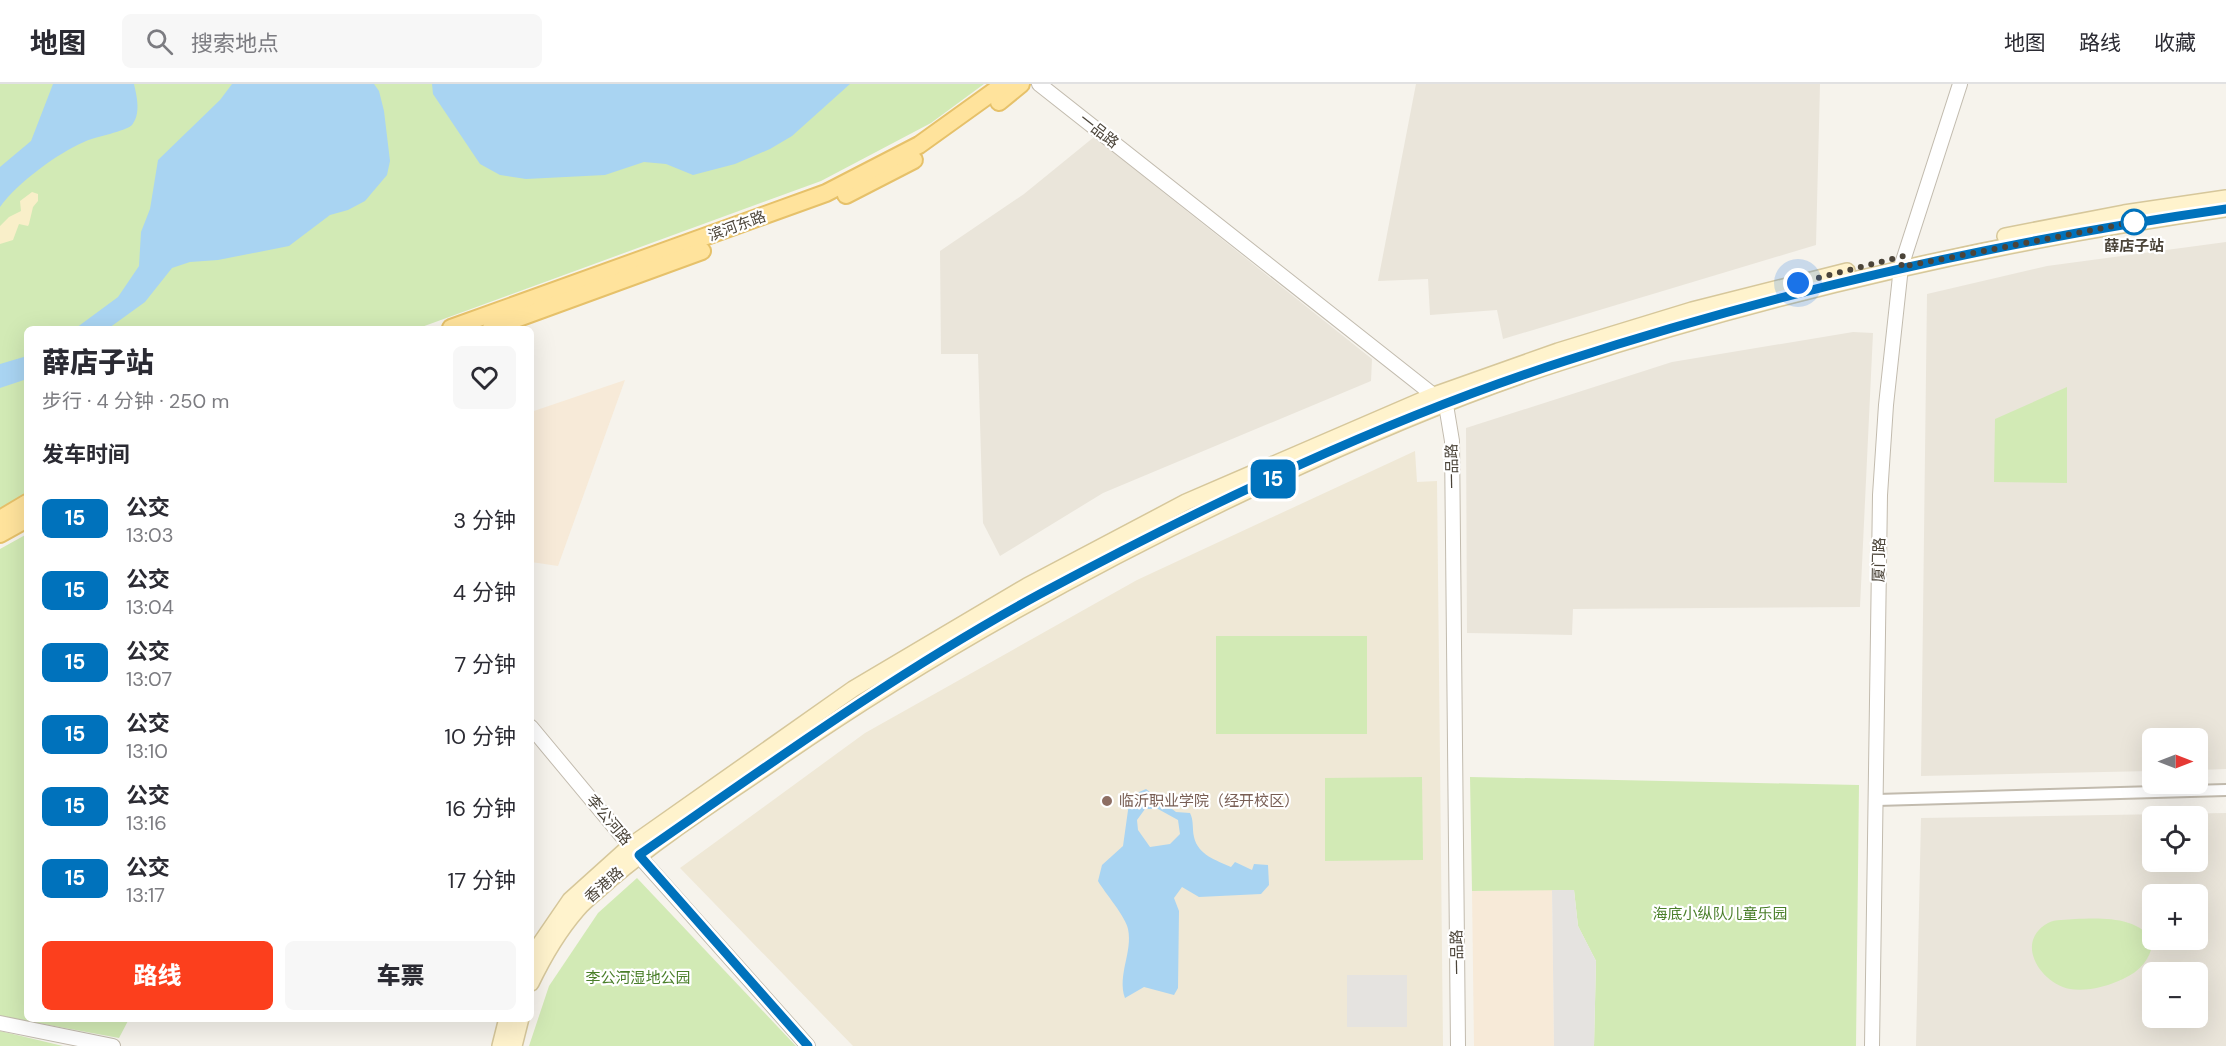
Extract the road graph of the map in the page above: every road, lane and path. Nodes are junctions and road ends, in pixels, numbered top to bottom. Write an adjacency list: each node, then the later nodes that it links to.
1 (1005, 84): 8 (main road, 滨河东路)
2 (1021, 84): 9 (main road, 滨河东路)
3 (1039, 84): 10 (street, 一品路)
4 (1960, 84): 7 (street, 厦门路)
5 (2226, 198): 7 (main road, 香港路)
6 (2226, 209): 7 (main road, 香港路)
7 (1902, 262): 10 (main road, 香港路); 17 (street, 厦门路)
8 (458, 326)
9 (496, 326)
10 (1440, 400): 18 (main road, 香港路); 28 (street, 一品路)
11 (24, 505): 12 (main road)
12 (0, 519)
13 (24, 521): 14 (main road)
14 (0, 534)
15 (534, 730): 18 (street, 李公河路)
16 (2226, 790): 17 (street)
17 (1877, 800): 29 (street, 厦门路)
18 (634, 851): 19 (main road, 香港路); 20 (main road, 香港路); 27 (street, 李公河路)
19 (534, 953)
20 (534, 978)
21 (506, 1022): 25 (main road)
22 (520, 1022): 26 (main road)
23 (0, 1023): 24 (street)
24 (104, 1045)
25 (500, 1046)
26 (514, 1046)
27 (808, 1046)
28 (1458, 1046)
29 (1872, 1046)

